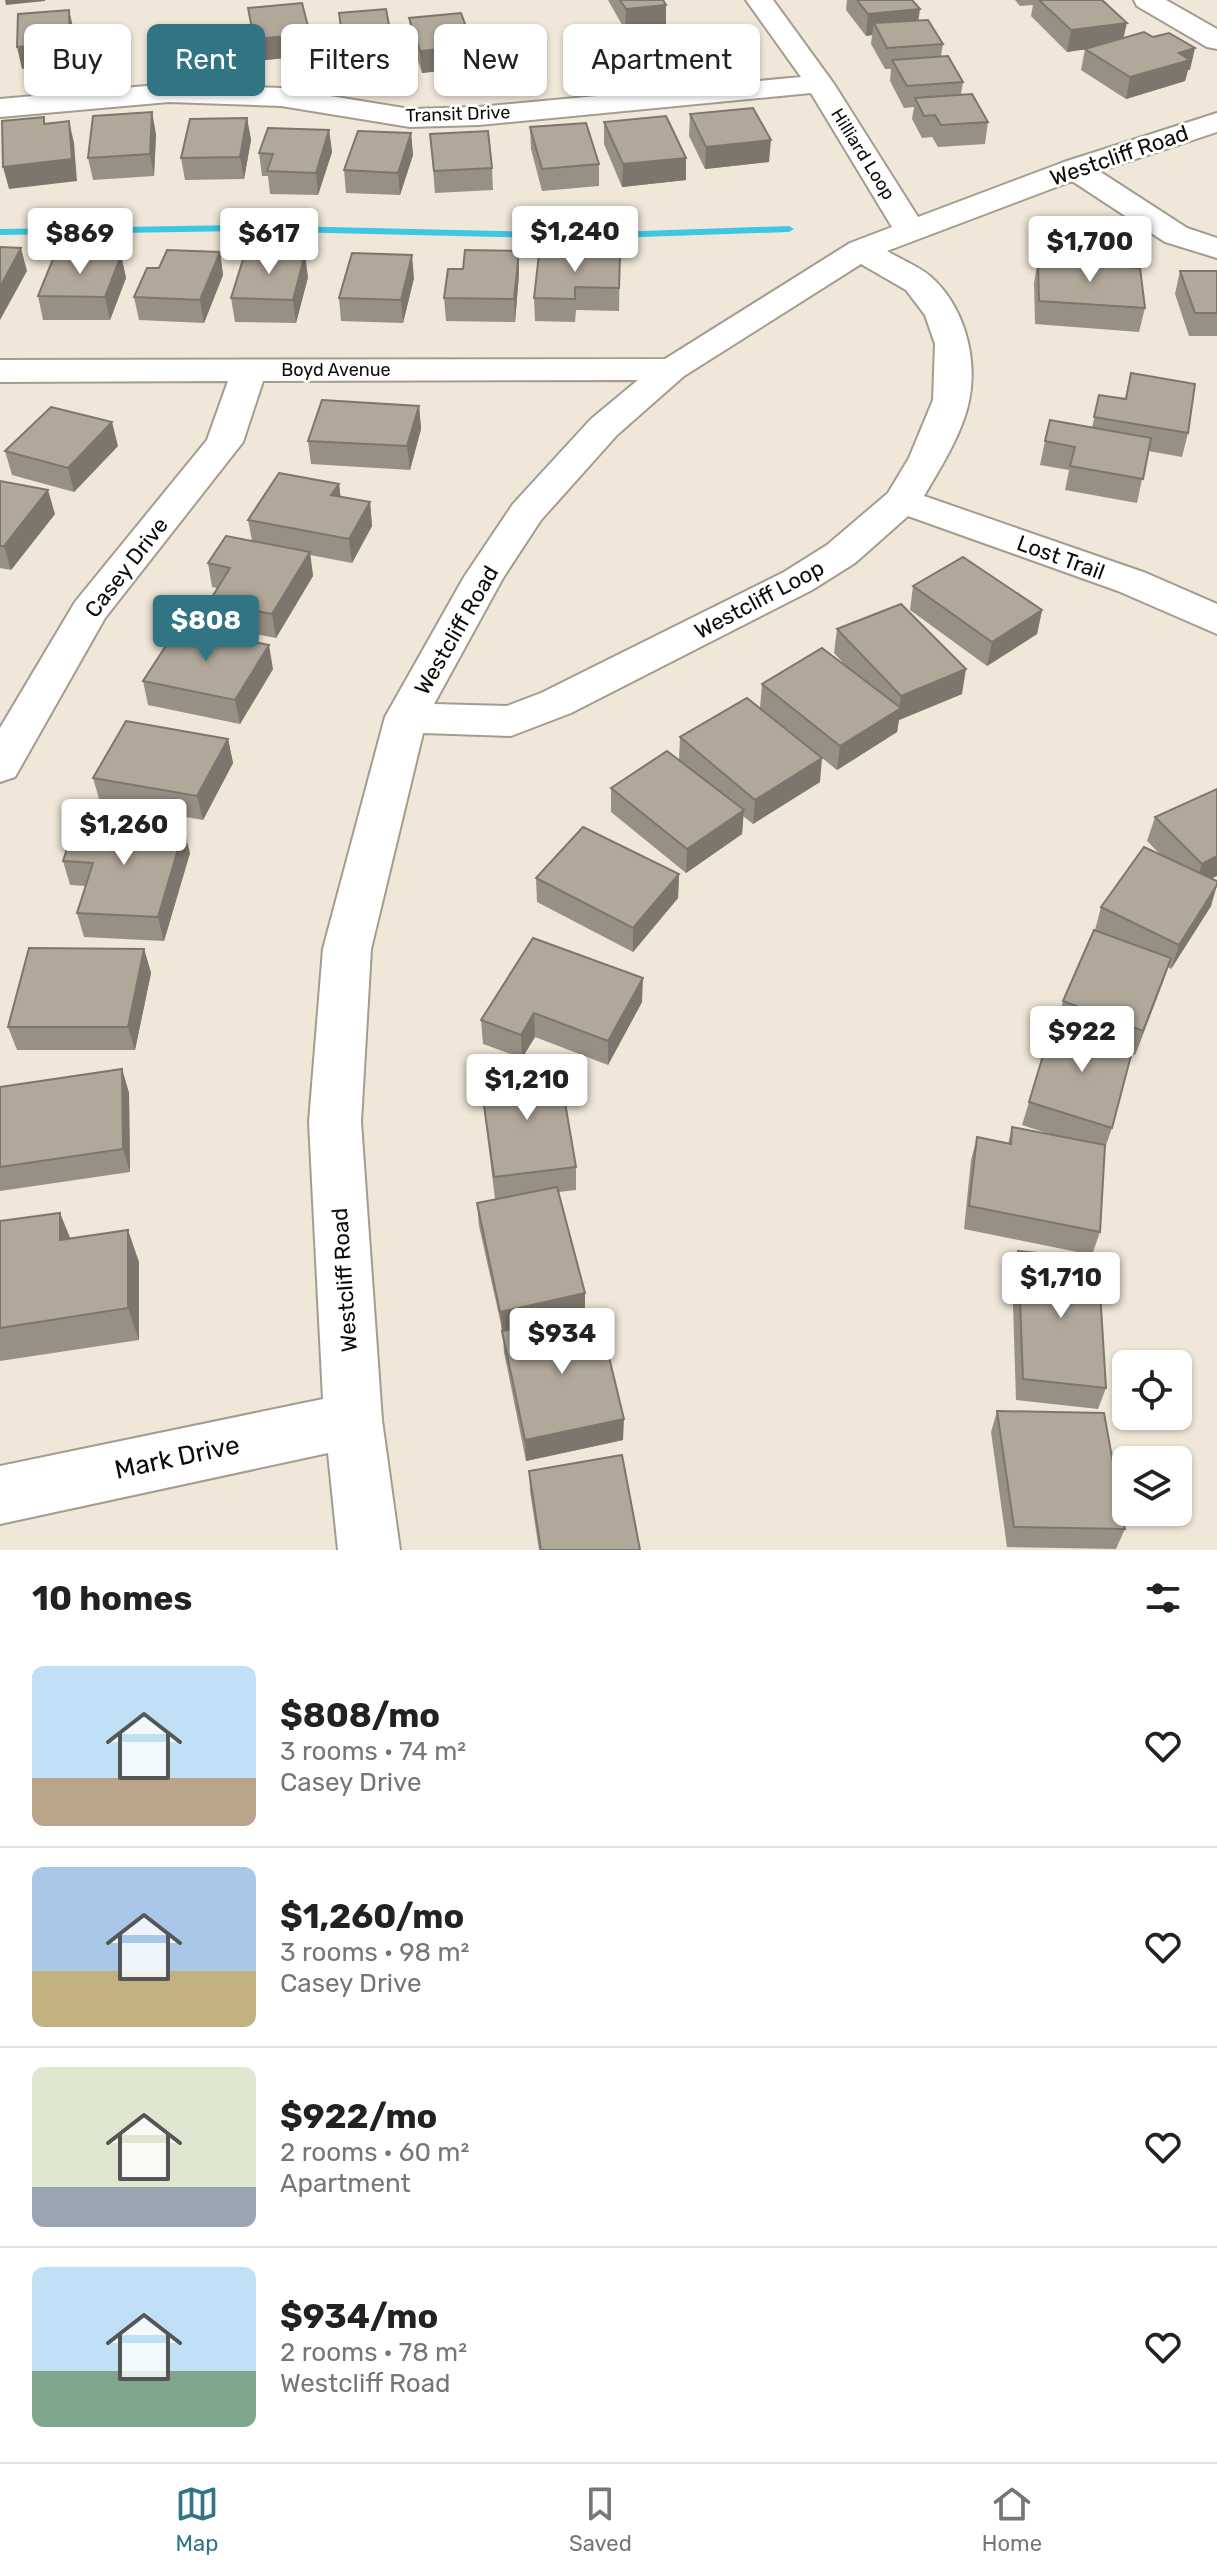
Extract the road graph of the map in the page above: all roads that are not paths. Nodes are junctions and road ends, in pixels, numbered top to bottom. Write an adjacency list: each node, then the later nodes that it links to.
1 (759, 0): 4 (street, Hilliard Loop)
2 (1147, 0): 3 (street)
3 (1217, 41)
4 (820, 84): 5 (street, Transit Drive); 8 (street, Hilliard Loop)
5 (0, 108)
6 (1217, 122): 7 (street, Westcliff Road)
7 (1075, 169): 8 (street, Westcliff Road); 9 (street)
8 (910, 230): 10 (street, Westcliff Road)
9 (1217, 248)
10 (861, 250): 11 (street, Westcliff Road); 14 (street, Westcliff Loop)
11 (672, 369): 12 (street, Boyd Avenue); 16 (street, Westcliff Road)
12 (249, 370): 13 (street, Boyd Avenue); 17 (street, Casey Drive)
13 (0, 371)
14 (902, 501): 15 (street, Lost Trail); 16 (street, Westcliff Loop)
15 (1217, 621)
16 (406, 717): 18 (street, Westcliff Road)
17 (0, 766)
18 (353, 1420): 19 (street, Mark Drive); 20 (street, Westcliff Road)
19 (0, 1495)
20 (369, 1550)

